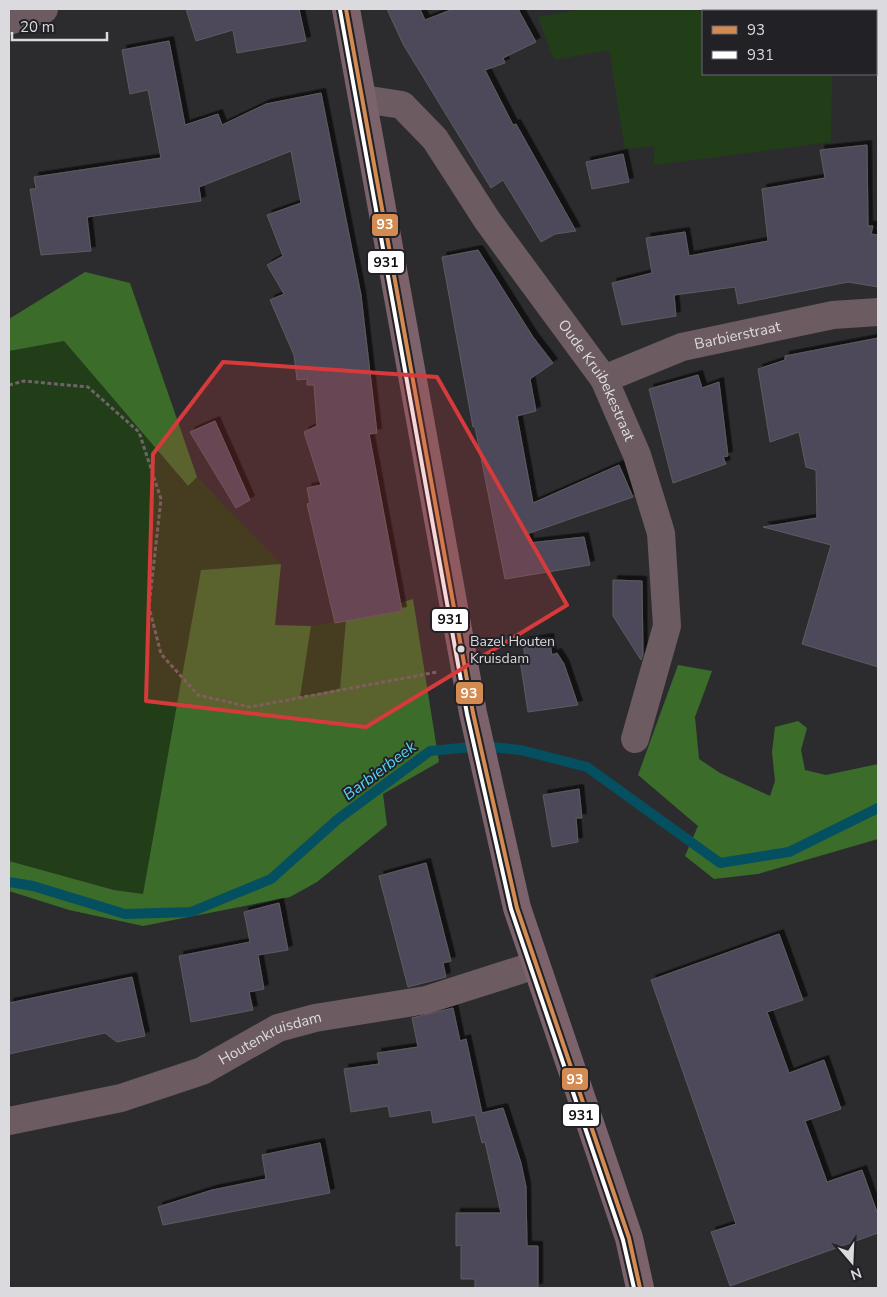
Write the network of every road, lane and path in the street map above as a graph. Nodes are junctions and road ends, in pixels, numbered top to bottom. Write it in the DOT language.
graph roads {
  1 [pos="44,9"];
  2 [pos="346,9"];
  3 [pos="9,21"];
  4 [pos="363,99"];
  5 [pos="878,312"];
  6 [pos="604,379"];
  7 [pos="9,385"];
  8 [pos="465,667"];
  9 [pos="635,739"];
  10 [pos="536,965"];
  11 [pos="9,1121"];
  12 [pos="640,1288"];
  1 -- 3 [label="street"];
  2 -- 4 [label="main road"];
  4 -- 6 [label="street, Oude Kruibekestraat"];
  4 -- 8 [label="main road"];
  5 -- 6 [label="street, Barbierstraat"];
  6 -- 9 [label="street, Oude Kruibekestraat"];
  7 -- 8 [label="path"];
  8 -- 10 [label="main road"];
  10 -- 11 [label="street, Houtenkruisdam"];
  10 -- 12 [label="main road"];
}
